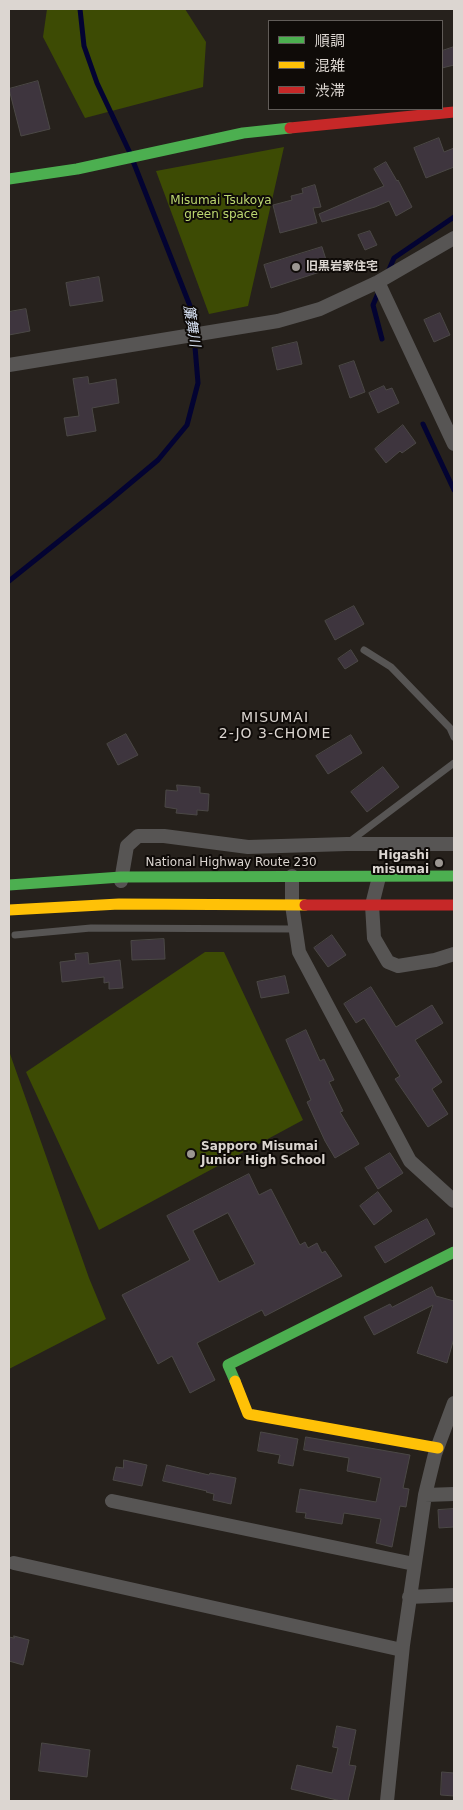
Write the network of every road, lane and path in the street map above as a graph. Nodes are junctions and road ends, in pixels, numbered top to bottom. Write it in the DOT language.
graph roads {
  1 [pos="454,112"];
  2 [pos="9,179"];
  3 [pos="454,238"];
  4 [pos="378,282"];
  5 [pos="9,366"];
  6 [pos="454,444"];
  7 [pos="364,650"];
  8 [pos="454,737"];
  9 [pos="454,763"];
  10 [pos="347,844"];
  11 [pos="454,844"];
  12 [pos="292,876"];
  13 [pos="379,876"];
  14 [pos="454,876"];
  15 [pos="121,877"];
  16 [pos="9,885"];
  17 [pos="118,904"];
  18 [pos="292,905"];
  19 [pos="372,905"];
  20 [pos="454,906"];
  21 [pos="9,910"];
  22 [pos="296,929"];
  23 [pos="15,935"];
  24 [pos="454,954"];
  25 [pos="454,1202"];
  26 [pos="454,1252"];
  27 [pos="454,1403"];
  28 [pos="438,1448"];
  29 [pos="454,1494"];
  30 [pos="425,1495"];
  31 [pos="112,1501"];
  32 [pos="14,1563"];
  33 [pos="414,1564"];
  34 [pos="454,1595"];
  35 [pos="409,1597"];
  36 [pos="402,1650"];
  37 [pos="387,1801"];
  1 -- 2 [label="main road"];
  3 -- 4 [label="street"];
  4 -- 5 [label="street"];
  4 -- 6 [label="street"];
  7 -- 8 [label="lane"];
  9 -- 10 [label="lane"];
  10 -- 11 [label="street"];
  10 -- 15 [label="street"];
  12 -- 13 [label="main road, National Highway Route 230"];
  12 -- 15 [label="main road, National Highway Route 230"];
  12 -- 18 [label="street"];
  13 -- 14 [label="main road, National Highway Route 230"];
  13 -- 19 [label="street"];
  15 -- 16 [label="main road, National Highway Route 230"];
  15 -- 17 [label="street"];
  17 -- 18 [label="main road"];
  17 -- 21 [label="main road"];
  18 -- 19 [label="main road"];
  18 -- 22 [label="street"];
  19 -- 20 [label="main road"];
  19 -- 24 [label="street"];
  22 -- 23 [label="lane"];
  22 -- 25 [label="street"];
  26 -- 28 [label="main road"];
  27 -- 28 [label="street"];
  28 -- 30 [label="street"];
  29 -- 30 [label="street"];
  30 -- 33 [label="street"];
  31 -- 33 [label="street"];
  32 -- 36 [label="street"];
  33 -- 35 [label="street"];
  34 -- 35 [label="street"];
  35 -- 36 [label="street"];
  36 -- 37 [label="street"];
}
